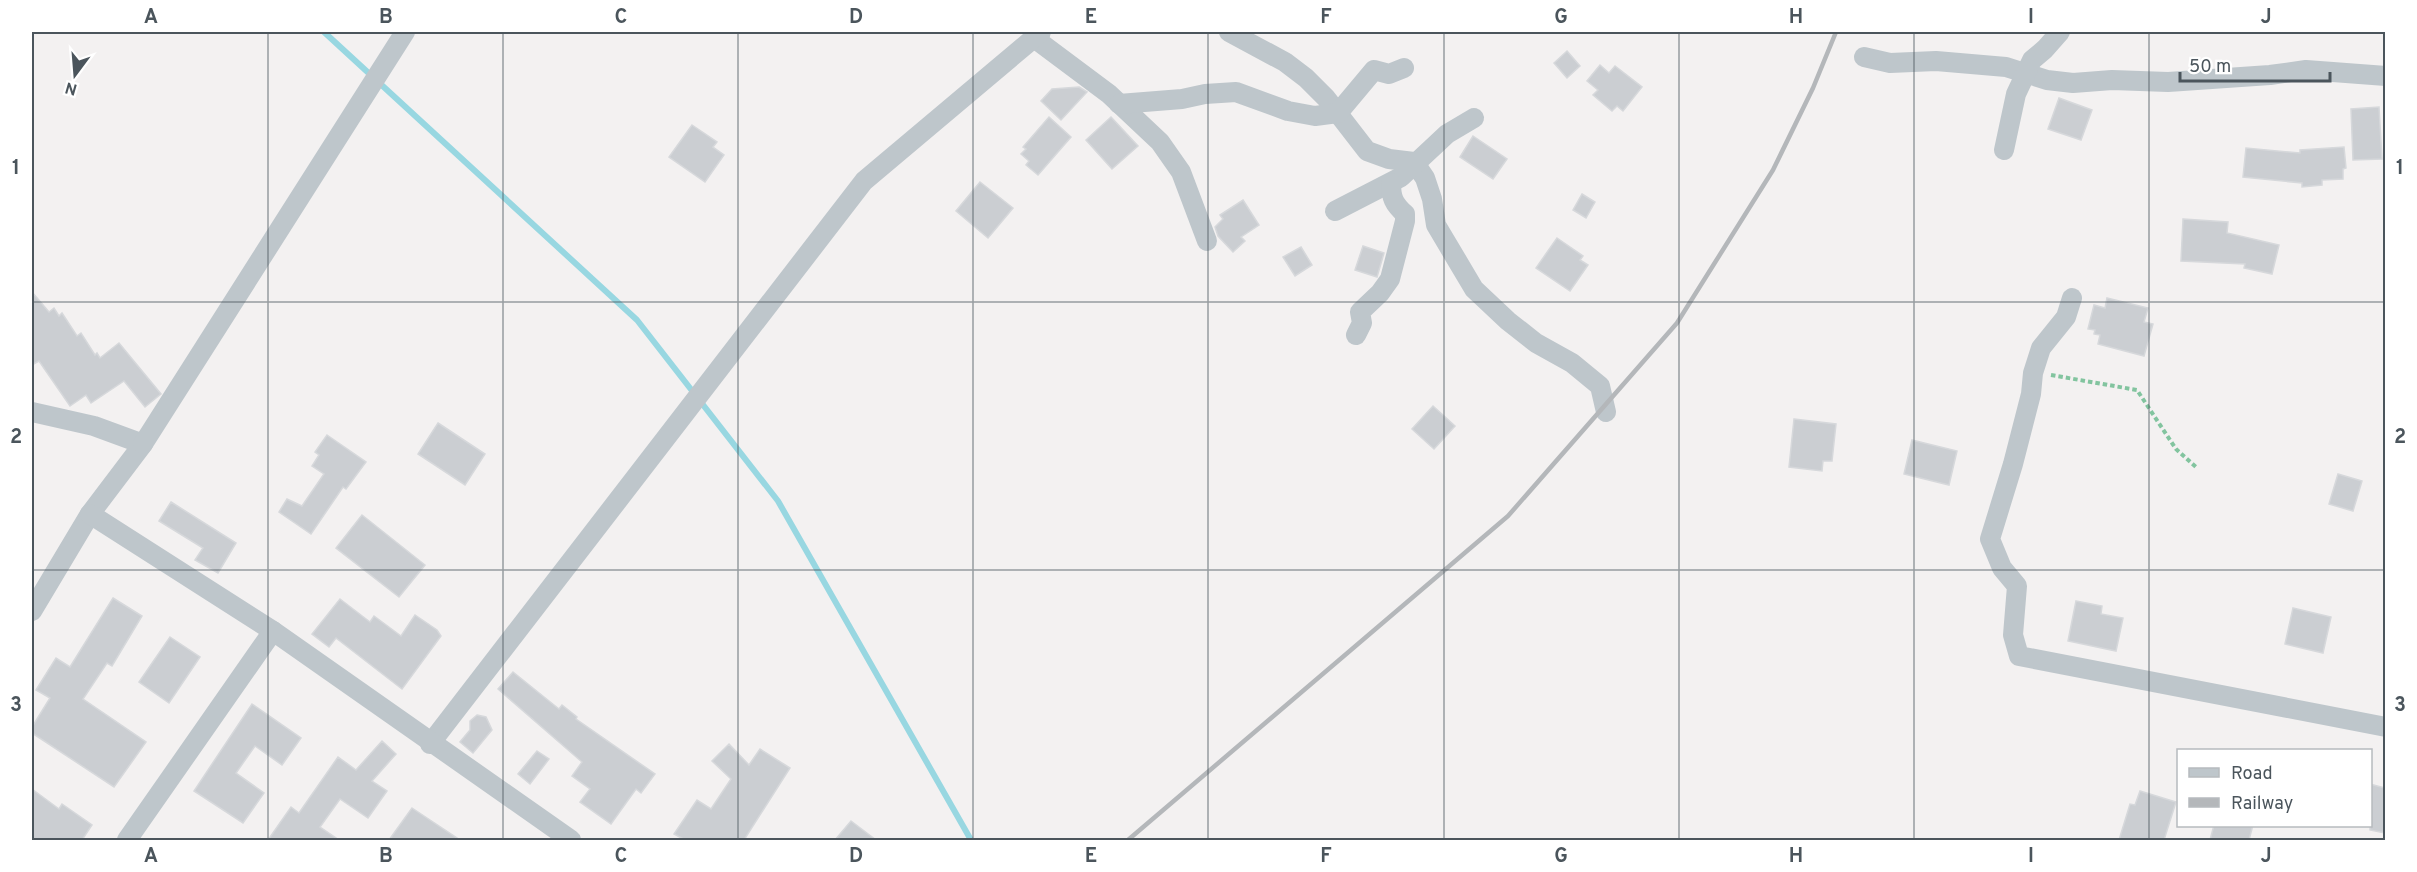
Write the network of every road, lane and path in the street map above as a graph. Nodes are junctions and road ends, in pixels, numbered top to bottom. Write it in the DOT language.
graph roads {
  1 [pos="405,32"];
  2 [pos="1229,32"];
  3 [pos="2060,32"];
  4 [pos="1038,35"];
  5 [pos="1864,57"];
  6 [pos="1404,68"];
  7 [pos="2028,72"];
  8 [pos="2385,76"];
  9 [pos="1119,104"];
  10 [pos="1338,113"];
  11 [pos="1474,118"];
  12 [pos="2004,150"];
  13 [pos="1414,162"];
  14 [pos="1391,183"];
  15 [pos="1335,211"];
  16 [pos="1207,241"];
  17 [pos="2072,298"];
  18 [pos="1356,335"];
  19 [pos="2033,373"];
  20 [pos="32,412"];
  21 [pos="1606,412"];
  22 [pos="143,444"];
  23 [pos="2196,467"];
  24 [pos="90,514"];
  25 [pos="32,608"];
  26 [pos="273,631"];
  27 [pos="2385,728"];
  28 [pos="430,744"];
  29 [pos="130,839"];
  30 [pos="571,840"];
  1 -- 22 [label="street"];
  2 -- 10 [label="street"];
  3 -- 7 [label="street"];
  4 -- 9 [label="street"];
  4 -- 28 [label="street"];
  5 -- 7 [label="street"];
  6 -- 10 [label="street"];
  7 -- 8 [label="street"];
  7 -- 12 [label="street"];
  9 -- 10 [label="street"];
  9 -- 16 [label="street"];
  10 -- 13 [label="street"];
  11 -- 13 [label="street"];
  13 -- 14 [label="street"];
  13 -- 21 [label="street"];
  14 -- 15 [label="street"];
  14 -- 18 [label="street"];
  17 -- 19 [label="street"];
  19 -- 23 [label="path"];
  19 -- 27 [label="street"];
  20 -- 22 [label="street"];
  22 -- 24 [label="street"];
  24 -- 25 [label="street"];
  24 -- 26 [label="street"];
  26 -- 28 [label="street"];
  26 -- 29 [label="street"];
  28 -- 30 [label="street"];
}
